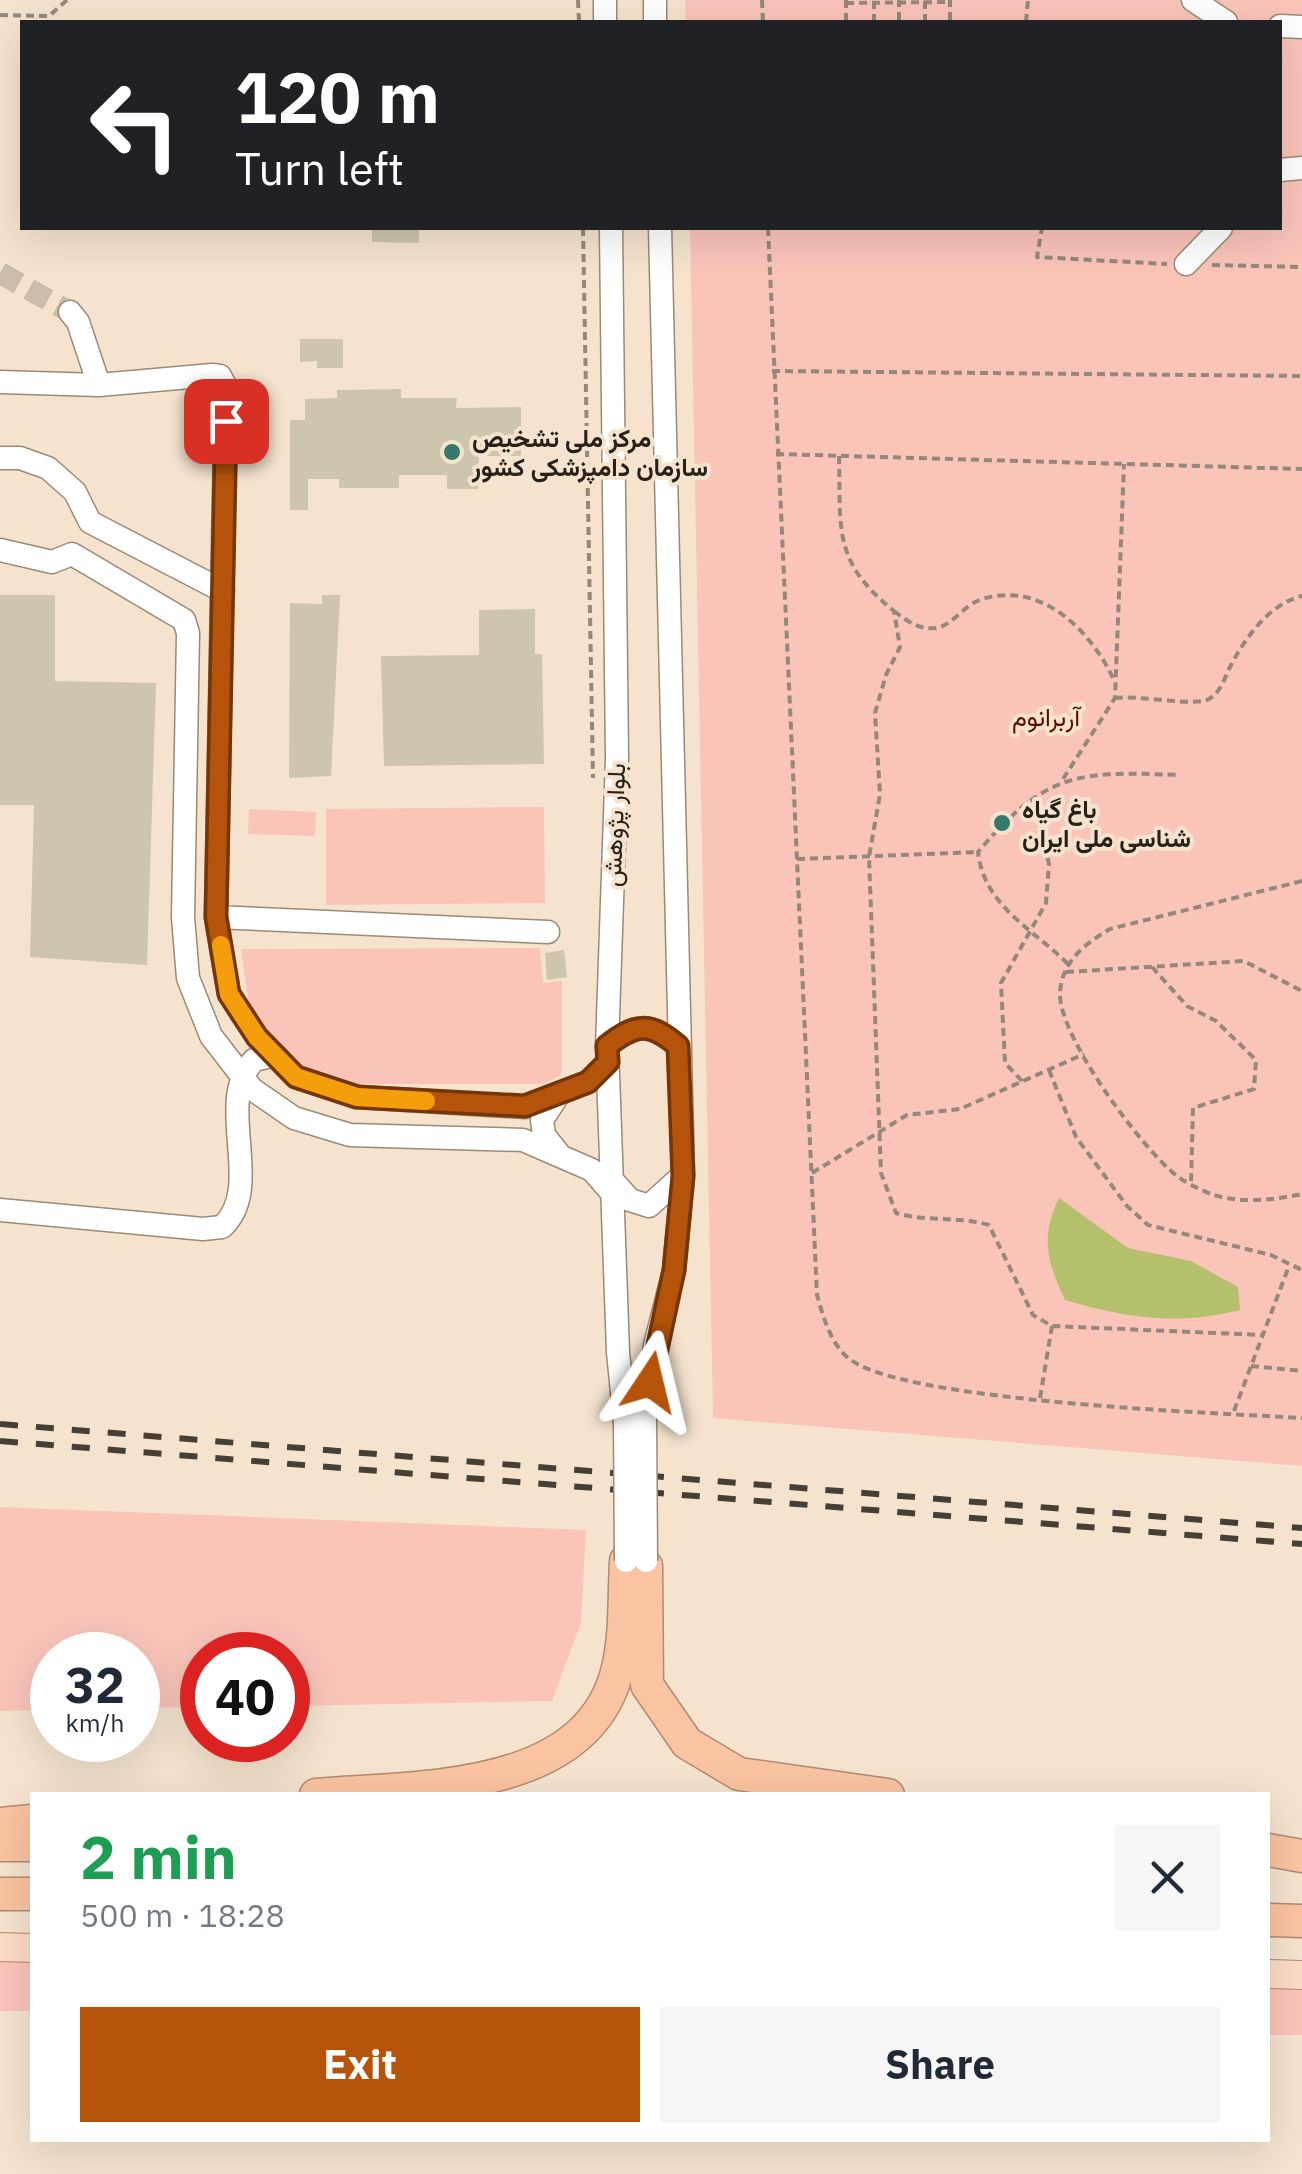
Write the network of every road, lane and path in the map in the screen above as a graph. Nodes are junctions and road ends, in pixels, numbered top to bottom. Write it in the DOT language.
graph roads {
  1 [pos="67,0"];
  2 [pos="1193,0"];
  3 [pos="899,1"];
  4 [pos="925,1"];
  5 [pos="950,1"];
  6 [pos="846,2"];
  7 [pos="874,2"];
  8 [pos="0,15"];
  9 [pos="1223,20"];
  10 [pos="583,230"];
  11 [pos="611,230"];
  12 [pos="660,230"];
  13 [pos="768,230"];
  14 [pos="1042,230"];
  15 [pos="1219,230"];
  16 [pos="1186,264"];
  17 [pos="1302,267"];
  18 [pos="70,312"];
  19 [pos="772,371"];
  20 [pos="1302,376"];
  21 [pos="0,382"];
  22 [pos="99,385"];
  23 [pos="776,454"];
  24 [pos="840,456"];
  25 [pos="0,458"];
  26 [pos="1124,464"];
  27 [pos="1302,469"];
  28 [pos="0,550"];
  29 [pos="222,592"];
  30 [pos="1302,596"];
  31 [pos="894,611"];
  32 [pos="1116,682"];
  33 [pos="1115,698"];
  34 [pos="1179,775"];
  35 [pos="1061,780"];
  36 [pos="594,782"];
  37 [pos="1026,802"];
  38 [pos="978,852"];
  39 [pos="869,856"];
  40 [pos="796,859"];
  41 [pos="1302,881"];
  42 [pos="216,917"];
  43 [pos="1034,930"];
  44 [pos="548,932"];
  45 [pos="1068,964"];
  46 [pos="1152,967"];
  47 [pos="1066,972"];
  48 [pos="1302,991"];
  49 [pos="254,1033"];
  50 [pos="678,1046"];
  51 [pos="223,1051"];
  52 [pos="608,1054"];
  53 [pos="1084,1054"];
  54 [pos="274,1055"];
  55 [pos="1048,1070"];
  56 [pos="244,1078"];
  57 [pos="1022,1082"];
  58 [pos="559,1094"];
  59 [pos="880,1131"];
  60 [pos="560,1157"];
  61 [pos="811,1173"];
  62 [pos="683,1176"];
  63 [pos="1190,1184"];
  64 [pos="612,1186"];
  65 [pos="1302,1194"];
  66 [pos="0,1210"];
  67 [pos="1289,1266"];
  68 [pos="1302,1270"];
  69 [pos="1052,1326"];
  70 [pos="1263,1335"];
  71 [pos="1251,1366"];
  72 [pos="1302,1371"];
  73 [pos="1040,1398"];
  74 [pos="1233,1414"];
  75 [pos="1302,1418"];
  76 [pos="635,1420"];
  77 [pos="636,1561"];
  78 [pos="349,1792"];
  79 [pos="867,1792"];
  80 [pos="30,1821"];
  81 [pos="0,1824"];
  82 [pos="0,1845"];
  83 [pos="30,1845"];
  84 [pos="1270,1850"];
  85 [pos="1302,1856"];
  86 [pos="1270,1866"];
  87 [pos="1302,1866"];
  88 [pos="0,1894"];
  89 [pos="30,1894"];
  90 [pos="1270,1920"];
  91 [pos="1302,1921"];
  92 [pos="0,1947"];
  93 [pos="30,1948"];
  94 [pos="1270,1974"];
  95 [pos="1302,1974"];
  1 -- 8 [label="path"];
  2 -- 9 [label="street"];
  3 -- 4 [label="path"];
  3 -- 7 [label="path"];
  4 -- 5 [label="path"];
  6 -- 7 [label="path"];
  10 -- 36 [label="path"];
  11 -- 52 [label="street, بلوار پژوهش"];
  12 -- 50 [label="street"];
  13 -- 19 [label="path"];
  14 -- 16 [label="path"];
  15 -- 16 [label="street"];
  16 -- 17 [label="path"];
  18 -- 22 [label="street"];
  19 -- 20 [label="path"];
  19 -- 23 [label="path"];
  21 -- 22 [label="street"];
  22 -- 29 [label="street"];
  23 -- 24 [label="path"];
  23 -- 40 [label="path"];
  24 -- 26 [label="path"];
  24 -- 31 [label="path"];
  25 -- 29 [label="street"];
  26 -- 27 [label="path"];
  26 -- 32 [label="path"];
  28 -- 51 [label="street"];
  29 -- 42 [label="street"];
  30 -- 33 [label="path"];
  31 -- 32 [label="path"];
  31 -- 39 [label="path"];
  32 -- 33 [label="path"];
  33 -- 35 [label="path"];
  34 -- 35 [label="path"];
  35 -- 37 [label="path"];
  37 -- 38 [label="path"];
  37 -- 43 [label="path"];
  38 -- 39 [label="path"];
  38 -- 43 [label="path"];
  39 -- 40 [label="path"];
  39 -- 59 [label="path"];
  40 -- 61 [label="path"];
  41 -- 45 [label="path"];
  42 -- 44 [label="street"];
  42 -- 49 [label="street"];
  43 -- 45 [label="path"];
  43 -- 57 [label="path"];
  45 -- 47 [label="path"];
  46 -- 47 [label="path"];
  46 -- 48 [label="path"];
  46 -- 63 [label="path"];
  47 -- 53 [label="path"];
  49 -- 51 [label="street"];
  49 -- 54 [label="street"];
  50 -- 52 [label="street"];
  50 -- 62 [label="street"];
  51 -- 56 [label="street"];
  52 -- 58 [label="street"];
  52 -- 64 [label="street, بلوار پژوهش"];
  53 -- 55 [label="path"];
  53 -- 63 [label="path"];
  54 -- 56 [label="street"];
  54 -- 58 [label="street"];
  55 -- 57 [label="path"];
  55 -- 67 [label="path"];
  56 -- 60 [label="street"];
  56 -- 66 [label="street"];
  57 -- 59 [label="path"];
  58 -- 60 [label="street"];
  59 -- 61 [label="path"];
  59 -- 69 [label="path"];
  60 -- 64 [label="street"];
  61 -- 73 [label="path"];
  62 -- 64 [label="street"];
  62 -- 76 [label="street"];
  63 -- 65 [label="path"];
  64 -- 76 [label="street, بلوار پژوهش"];
  67 -- 68 [label="path"];
  67 -- 70 [label="path"];
  69 -- 70 [label="path"];
  69 -- 73 [label="path"];
  70 -- 71 [label="path"];
  71 -- 72 [label="path"];
  71 -- 74 [label="path"];
  73 -- 74 [label="path"];
  74 -- 75 [label="path"];
  76 -- 77 [label="street, bridge"];
  77 -- 78 [label="highway"];
  77 -- 79 [label="highway"];
  80 -- 81 [label="highway"];
  82 -- 83 [label="highway"];
  84 -- 85 [label="highway"];
  86 -- 87 [label="highway"];
  88 -- 89 [label="highway"];
  90 -- 91 [label="highway"];
  92 -- 93 [label="main road"];
  94 -- 95 [label="main road"];
}
